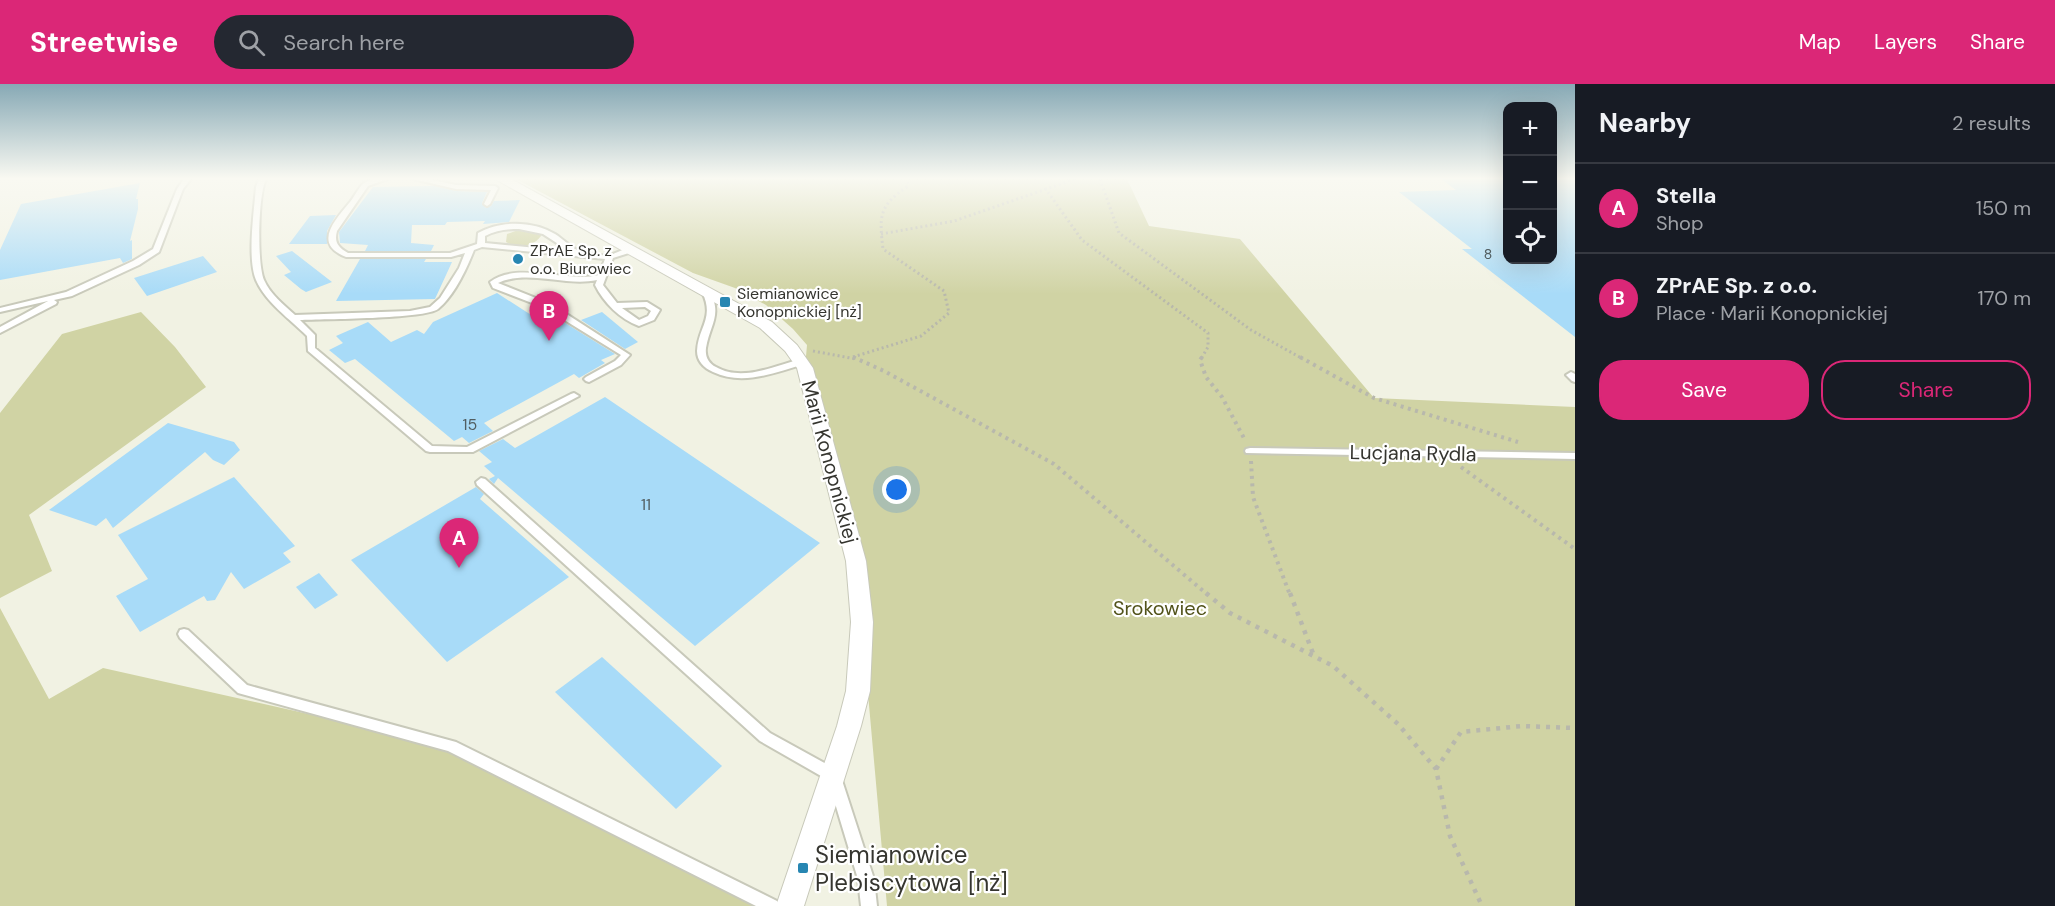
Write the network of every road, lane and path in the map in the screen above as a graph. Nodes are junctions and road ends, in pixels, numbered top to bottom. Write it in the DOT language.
graph roads {
  1 [pos="169,217"];
  2 [pos="258,217"];
  3 [pos="341,217"];
  4 [pos="570,217"];
  5 [pos="880,217"];
  6 [pos="964,217"];
  7 [pos="1066,217"];
  8 [pos="1113,217"];
  9 [pos="881,234"];
  10 [pos="481,245"];
  11 [pos="471,248"];
  12 [pos="629,250"];
  13 [pos="578,254"];
  14 [pos="610,257"];
  15 [pos="603,276"];
  16 [pos="706,292"];
  17 [pos="69,293"];
  18 [pos="616,306"];
  19 [pos="0,310"];
  20 [pos="294,318"];
  21 [pos="0,330"];
  22 [pos="796,355"];
  23 [pos="853,357"];
  24 [pos="589,379"];
  25 [pos="574,396"];
  26 [pos="1519,442"];
  27 [pos="1250,451"];
  28 [pos="1444,454"];
  29 [pos="1575,456"];
  30 [pos="481,482"];
  31 [pos="1575,549"];
  32 [pos="184,634"];
  33 [pos="1314,656"];
  34 [pos="1575,728"];
  35 [pos="1436,769"];
  36 [pos="834,776"];
  37 [pos="772,906"];
  38 [pos="790,906"];
  39 [pos="869,906"];
  40 [pos="1482,906"];
  1 -- 17 [label="lane"];
  2 -- 20 [label="lane"];
  3 -- 11 [label="lane"];
  4 -- 12 [label="street, Marii Konopnickiej"];
  5 -- 9 [label="path"];
  6 -- 9 [label="path"];
  7 -- 27 [label="path"];
  8 -- 26 [label="path"];
  9 -- 23 [label="path"];
  10 -- 11 [label="lane"];
  10 -- 13 [label="lane"];
  10 -- 13 [label="lane"];
  11 -- 20 [label="lane"];
  12 -- 14 [label="lane"];
  12 -- 16 [label="street, Marii Konopnickiej"];
  13 -- 14 [label="lane"];
  14 -- 15 [label="lane"];
  15 -- 18 [label="lane"];
  15 -- 24 [label="lane"];
  16 -- 22 [label="street, Marii Konopnickiej"];
  16 -- 22 [label="lane"];
  17 -- 19 [label="lane"];
  17 -- 21 [label="lane"];
  20 -- 25 [label="lane"];
  22 -- 23 [label="path"];
  22 -- 36 [label="street, Marii Konopnickiej"];
  23 -- 33 [label="path"];
  27 -- 28 [label="lane, Lucjana Rydla"];
  27 -- 33 [label="path"];
  28 -- 29 [label="lane, Lucjana Rydla"];
  28 -- 31 [label="path"];
  30 -- 36 [label="lane"];
  32 -- 37 [label="lane"];
  33 -- 35 [label="path"];
  34 -- 35 [label="path"];
  35 -- 40 [label="path"];
  36 -- 38 [label="street, Marii Konopnickiej"];
  36 -- 39 [label="lane"];
}
